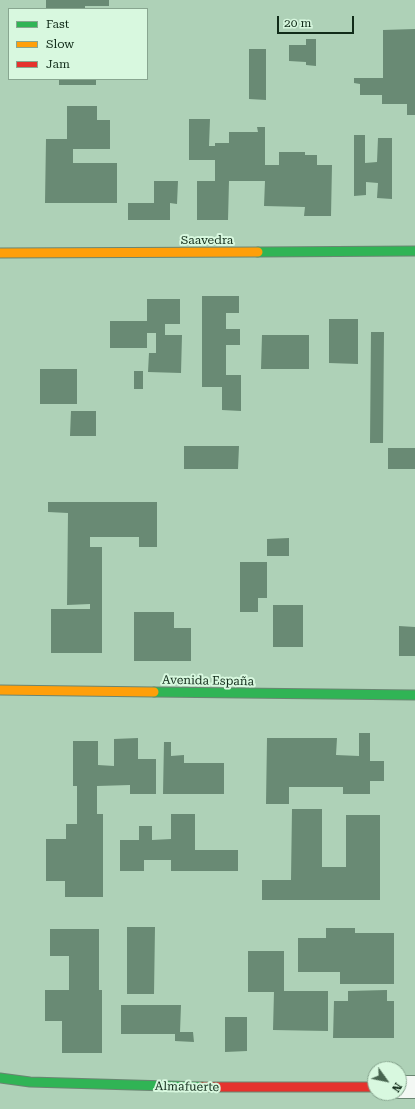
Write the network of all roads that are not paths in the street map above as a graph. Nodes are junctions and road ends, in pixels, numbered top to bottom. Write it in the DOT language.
graph roads {
  1 [pos="415,251"];
  2 [pos="0,253"];
  3 [pos="0,690"];
  4 [pos="415,695"];
  5 [pos="0,1078"];
  6 [pos="367,1088"];
  1 -- 2 [label="street, Saavedra"];
  3 -- 4 [label="street, Avenida España"];
  5 -- 6 [label="street, Almafuerte"];
}
